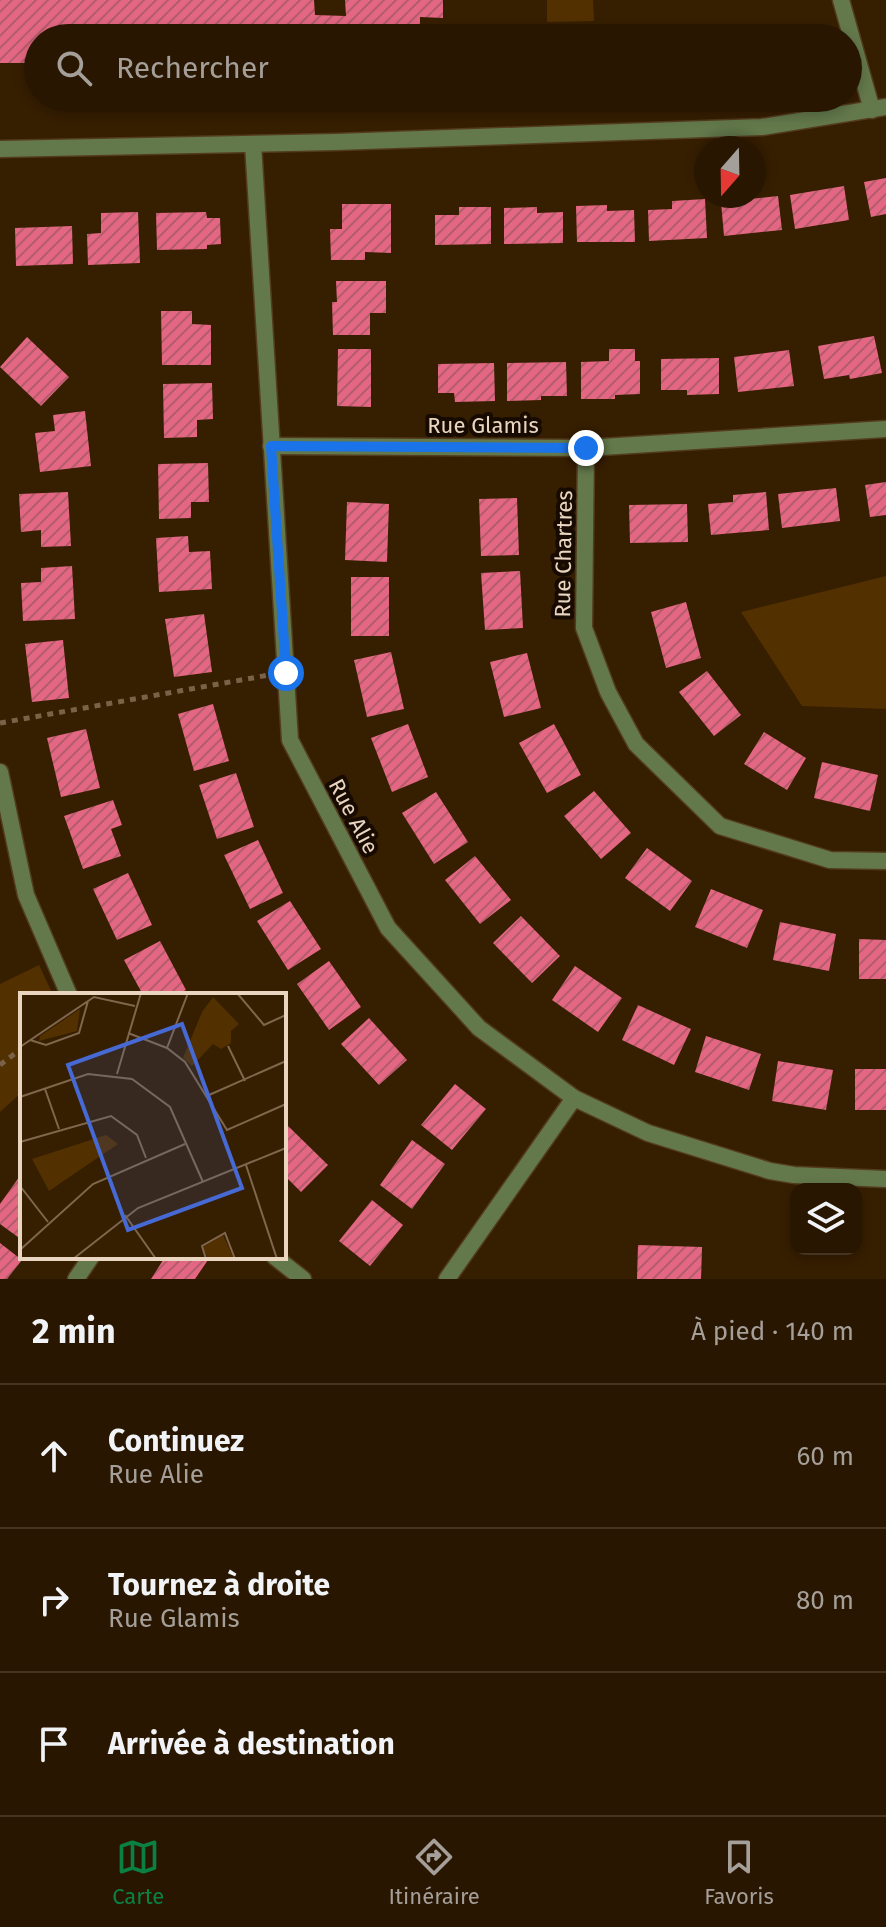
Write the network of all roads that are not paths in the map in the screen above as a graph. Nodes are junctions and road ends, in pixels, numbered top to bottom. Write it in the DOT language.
graph roads {
  1 [pos="841,0"];
  2 [pos="849,24"];
  3 [pos="862,60"];
  4 [pos="879,109"];
  5 [pos="860,112"];
  6 [pos="253,144"];
  7 [pos="0,149"];
  8 [pos="886,429"];
  9 [pos="271,446"];
  10 [pos="586,448"];
  11 [pos="0,772"];
  12 [pos="886,861"];
  13 [pos="68,993"];
  14 [pos="574,1098"];
  15 [pos="886,1179"];
  16 [pos="90,1259"];
  17 [pos="278,1259"];
  18 [pos="76,1279"];
  19 [pos="303,1279"];
  20 [pos="447,1279"];
  1 -- 2 [label="street"];
  3 -- 4 [label="street"];
  5 -- 6 [label="street"];
  6 -- 7 [label="street"];
  6 -- 9 [label="street, Rue Alie"];
  8 -- 10 [label="street, Rue Glamis"];
  9 -- 10 [label="street, Rue Glamis"];
  9 -- 14 [label="street, Rue Alie"];
  10 -- 12 [label="street, Rue Chartres"];
  11 -- 13 [label="street"];
  14 -- 15 [label="street, Rue Alie"];
  14 -- 20 [label="street"];
  16 -- 18 [label="street"];
  17 -- 19 [label="street"];
}
